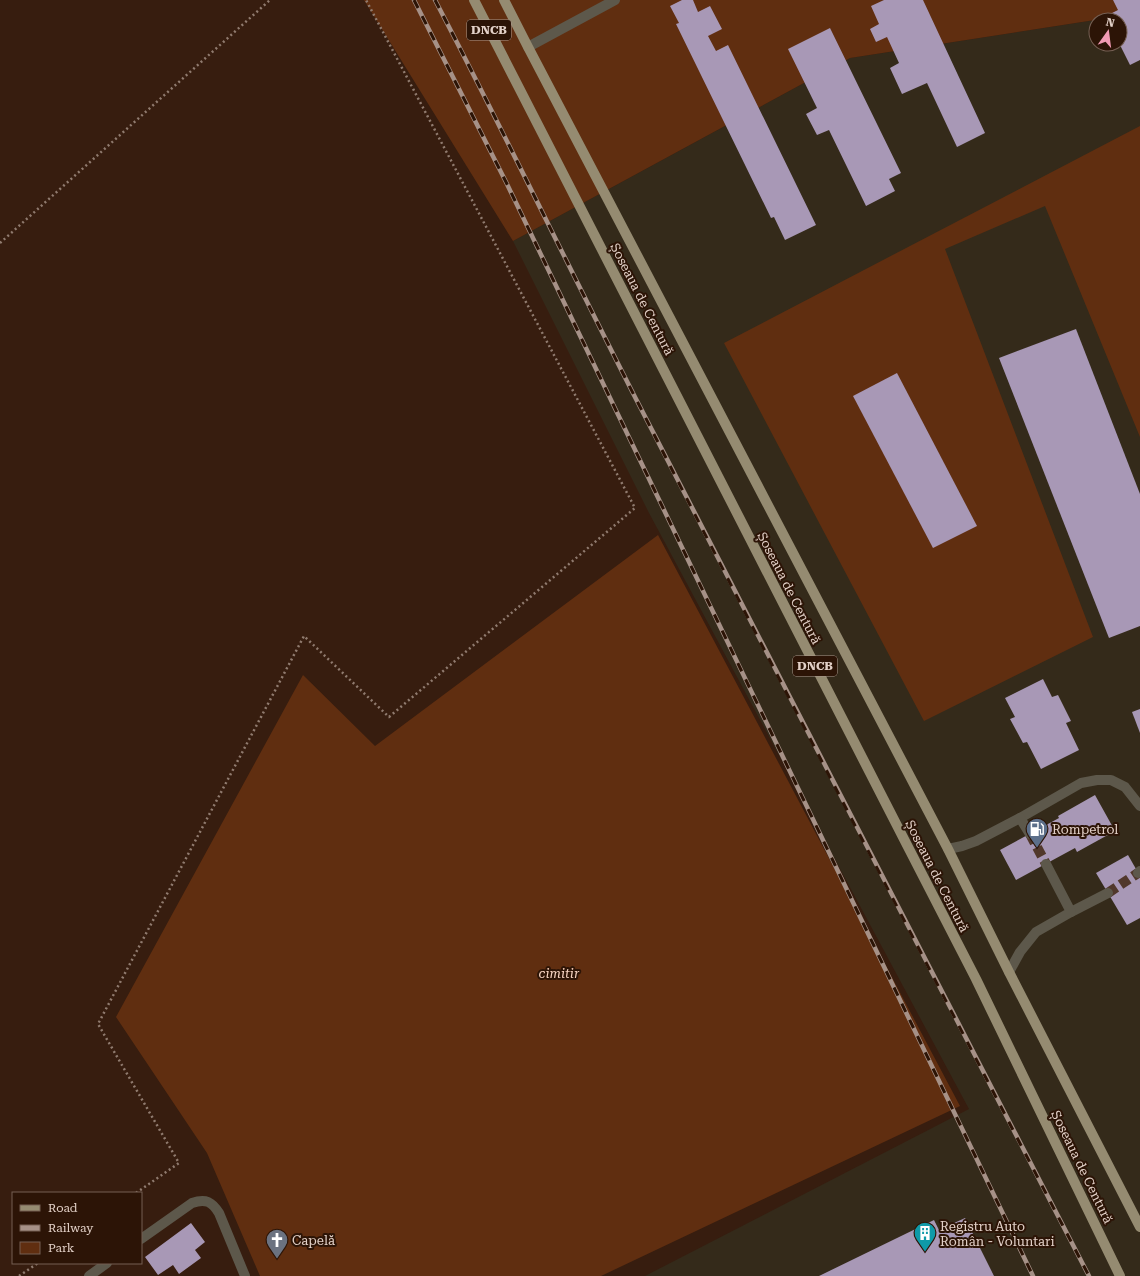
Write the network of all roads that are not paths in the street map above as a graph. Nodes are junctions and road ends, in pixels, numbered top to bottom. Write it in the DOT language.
graph roads {
  1 [pos="474,0"];
  2 [pos="504,0"];
  3 [pos="615,0"];
  4 [pos="528,47"];
  5 [pos="1140,806"];
  6 [pos="1020,818"];
  7 [pos="1030,834"];
  8 [pos="948,849"];
  9 [pos="1046,864"];
  10 [pos="1108,893"];
  11 [pos="1071,912"];
  12 [pos="1009,972"];
  13 [pos="1140,1227"];
  14 [pos="142,1238"];
  15 [pos="106,1264"];
  16 [pos="89,1276"];
  17 [pos="245,1276"];
  18 [pos="1120,1276"];
  1 -- 18 [label="main road, Șoseaua de Centură / DNCB"];
  2 -- 4 [label="main road, Șoseaua de Centură / DNCB"];
  3 -- 4 [label="street"];
  4 -- 8 [label="main road, Șoseaua de Centură / DNCB"];
  5 -- 6 [label="street"];
  6 -- 7 [label="street"];
  6 -- 8 [label="street"];
  8 -- 12 [label="main road, Șoseaua de Centură / DNCB"];
  9 -- 11 [label="street"];
  10 -- 11 [label="street"];
  11 -- 12 [label="street"];
  12 -- 13 [label="main road, Șoseaua de Centură / DNCB"];
  14 -- 17 [label="street"];
  15 -- 16 [label="street"];
}
